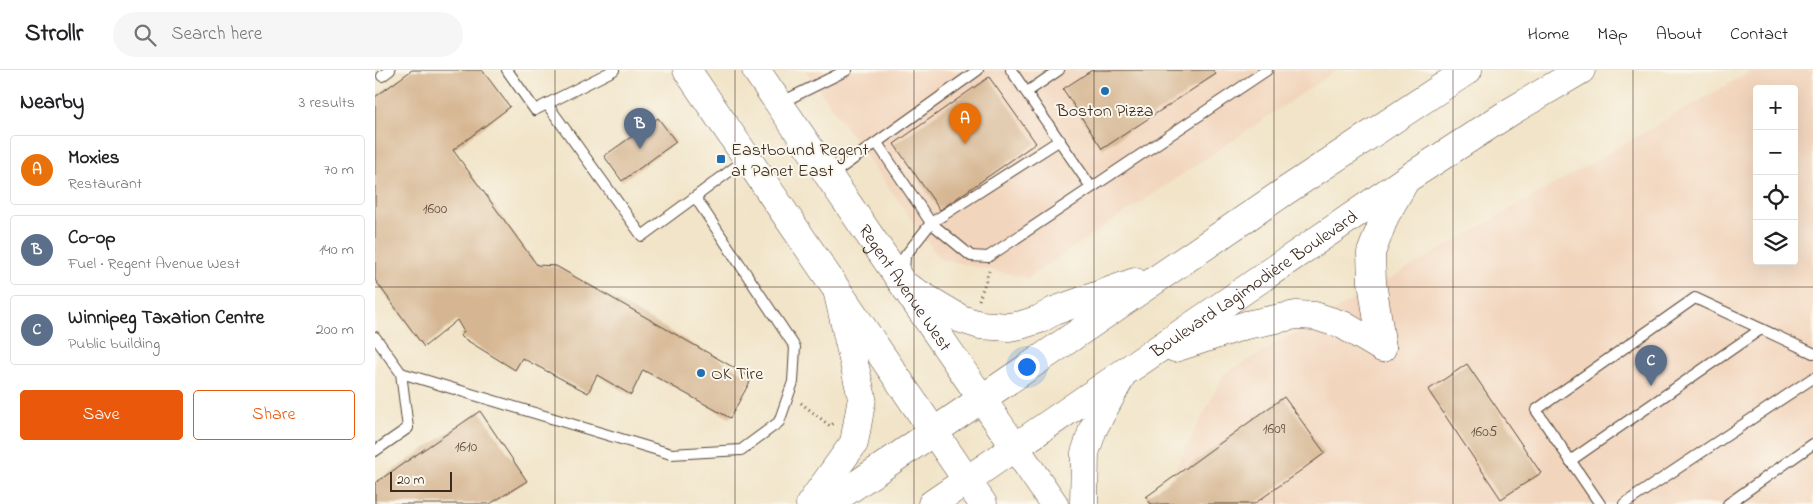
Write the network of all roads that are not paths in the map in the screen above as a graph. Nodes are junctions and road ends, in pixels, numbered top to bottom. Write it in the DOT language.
graph roads {
  1 [pos="507,70"];
  2 [pos="614,70"];
  3 [pos="687,70"];
  4 [pos="756,70"];
  5 [pos="847,70"];
  6 [pos="978,70"];
  7 [pos="1011,70"];
  8 [pos="1059,70"];
  9 [pos="1267,70"];
  10 [pos="1469,70"];
  11 [pos="1581,70"];
  12 [pos="1255,73"];
  13 [pos="1027,92"];
  14 [pos="547,104"];
  15 [pos="780,104"];
  16 [pos="1060,140"];
  17 [pos="877,142"];
  18 [pos="747,159"];
  19 [pos="830,176"];
  20 [pos="1405,180"];
  21 [pos="1091,187"];
  22 [pos="695,197"];
  23 [pos="931,223"];
  24 [pos="1169,270"];
  25 [pos="904,285"];
  26 [pos="838,294"];
  27 [pos="1761,329"];
  28 [pos="375,337"];
  29 [pos="1813,353"];
  30 [pos="1135,365"];
  31 [pos="401,373"];
  32 [pos="1813,378"];
  33 [pos="981,399"];
  34 [pos="933,431"];
  35 [pos="1813,444"];
  36 [pos="1015,447"];
  37 [pos="375,452"];
  38 [pos="1570,461"];
  39 [pos="967,480"];
  40 [pos="810,504"];
  41 [pos="828,504"];
  42 [pos="932,504"];
  43 [pos="983,504"];
  44 [pos="1054,504"];
  45 [pos="1084,504"];
  46 [pos="1600,504"];
  47 [pos="1624,504"];
  48 [pos="1728,504"];
  1 -- 14 [label="lane"];
  2 -- 14 [label="lane"];
  3 -- 18 [label="main road"];
  4 -- 15 [label="main road, Regent Avenue West"];
  5 -- 15 [label="lane"];
  6 -- 17 [label="lane"];
  7 -- 13 [label="lane"];
  8 -- 13 [label="lane"];
  9 -- 12 [label="lane"];
  10 -- 24 [label="main road"];
  11 -- 20 [label="main road, Boulevard Lagimodière Boulevard"];
  12 -- 21 [label="lane"];
  13 -- 16 [label="lane"];
  14 -- 22 [label="lane"];
  15 -- 19 [label="main road, Regent Avenue West"];
  16 -- 21 [label="lane"];
  16 -- 23 [label="lane"];
  17 -- 19 [label="lane"];
  17 -- 23 [label="lane"];
  18 -- 22 [label="lane"];
  18 -- 26 [label="main road"];
  19 -- 25 [label="main road, Regent Avenue West"];
  20 -- 30 [label="main road, Boulevard Lagimodière Boulevard"];
  20 -- 30 [label="main road"];
  21 -- 23 [label="lane"];
  22 -- 31 [label="lane"];
  23 -- 25 [label="lane"];
  24 -- 25 [label="main road"];
  24 -- 33 [label="main road"];
  25 -- 33 [label="main road, Regent Avenue West"];
  26 -- 34 [label="main road"];
  26 -- 40 [label="main road"];
  27 -- 29 [label="lane"];
  27 -- 38 [label="lane"];
  27 -- 38 [label="lane"];
  28 -- 31 [label="lane"];
  30 -- 36 [label="main road, Boulevard Lagimodière Boulevard"];
  30 -- 45 [label="main road"];
  31 -- 37 [label="lane"];
  32 -- 47 [label="lane"];
  33 -- 34 [label="main road"];
  33 -- 36 [label="main road, Regent Avenue West"];
  34 -- 39 [label="main road"];
  34 -- 41 [label="main road"];
  35 -- 48 [label="lane"];
  36 -- 39 [label="main road, Boulevard Lagimodière Boulevard"];
  36 -- 44 [label="main road, Regent Avenue West"];
  38 -- 46 [label="lane"];
  39 -- 42 [label="main road, Boulevard Lagimodière Boulevard"];
  39 -- 43 [label="main road"];
}
